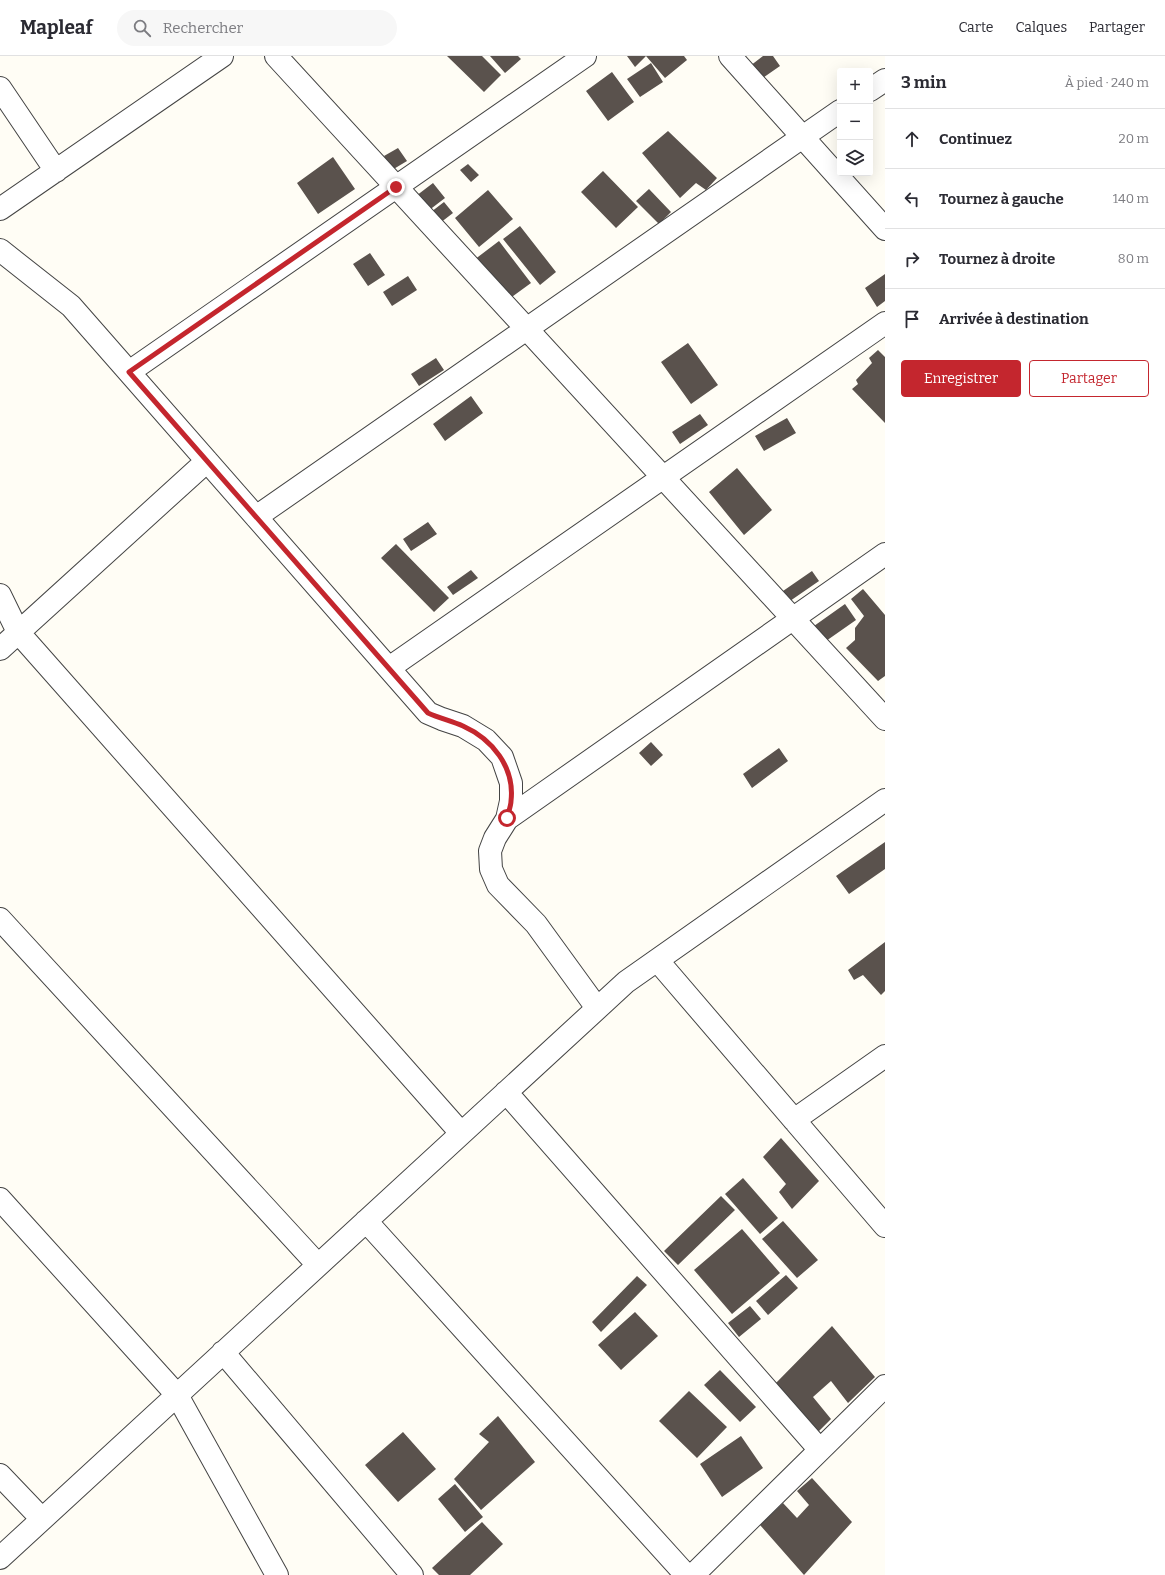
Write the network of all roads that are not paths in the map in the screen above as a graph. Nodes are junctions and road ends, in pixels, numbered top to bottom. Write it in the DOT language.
graph roads {
  1 [pos="276,56"];
  2 [pos="585,56"];
  3 [pos="730,56"];
  4 [pos="217,57"];
  5 [pos="885,80"];
  6 [pos="0,88"];
  7 [pos="873,88"];
  8 [pos="837,113"];
  9 [pos="803,137"];
  10 [pos="56,171"];
  11 [pos="396,187"];
  12 [pos="0,210"];
  13 [pos="885,229"];
  14 [pos="0,250"];
  15 [pos="885,323"];
  16 [pos="527,329"];
  17 [pos="129,372"];
  18 [pos="207,461"];
  19 [pos="663,477"];
  20 [pos="256,517"];
  21 [pos="885,554"];
  22 [pos="0,595"];
  23 [pos="793,618"];
  24 [pos="18,632"];
  25 [pos="0,649"];
  26 [pos="389,668"];
  27 [pos="885,719"];
  28 [pos="885,800"];
  29 [pos="507,818"];
  30 [pos="0,919"];
  31 [pos="657,960"];
  32 [pos="598,1008"];
  33 [pos="885,1056"];
  34 [pos="506,1092"];
  35 [pos="794,1120"];
  36 [pos="461,1134"];
  37 [pos="0,1199"];
  38 [pos="366,1221"];
  39 [pos="885,1226"];
  40 [pos="318,1265"];
  41 [pos="223,1352"];
  42 [pos="885,1386"];
  43 [pos="177,1395"];
  44 [pos="820,1450"];
  45 [pos="0,1475"];
  46 [pos="42,1519"];
  47 [pos="0,1558"];
  48 [pos="277,1575"];
  49 [pos="412,1575"];
  50 [pos="686,1575"];
  51 [pos="693,1575"];
  1 -- 11 [label="street"];
  2 -- 11 [label="street"];
  3 -- 9 [label="street"];
  4 -- 10 [label="street"];
  5 -- 7 [label="street"];
  6 -- 10 [label="street"];
  8 -- 9 [label="street"];
  9 -- 13 [label="street"];
  9 -- 16 [label="street"];
  10 -- 12 [label="street"];
  11 -- 16 [label="street"];
  11 -- 17 [label="street"];
  14 -- 17 [label="street"];
  15 -- 19 [label="street"];
  16 -- 19 [label="street"];
  16 -- 20 [label="street"];
  17 -- 18 [label="street"];
  18 -- 20 [label="street"];
  18 -- 24 [label="street"];
  19 -- 23 [label="street"];
  19 -- 26 [label="street"];
  20 -- 26 [label="street"];
  21 -- 23 [label="street"];
  22 -- 24 [label="street"];
  23 -- 27 [label="street"];
  23 -- 29 [label="street"];
  24 -- 25 [label="street"];
  24 -- 36 [label="street"];
  26 -- 29 [label="street"];
  28 -- 31 [label="street"];
  29 -- 32 [label="street"];
  30 -- 40 [label="street"];
  31 -- 32 [label="street"];
  31 -- 35 [label="street"];
  32 -- 34 [label="street"];
  33 -- 35 [label="street"];
  34 -- 36 [label="street"];
  34 -- 44 [label="street"];
  35 -- 39 [label="street"];
  36 -- 38 [label="street"];
  37 -- 43 [label="street"];
  38 -- 40 [label="street"];
  38 -- 50 [label="street"];
  40 -- 41 [label="street"];
  41 -- 43 [label="street"];
  41 -- 49 [label="street"];
  42 -- 44 [label="street"];
  43 -- 46 [label="street"];
  43 -- 48 [label="street"];
  44 -- 51 [label="street"];
  45 -- 46 [label="street"];
  46 -- 47 [label="street"];
}
